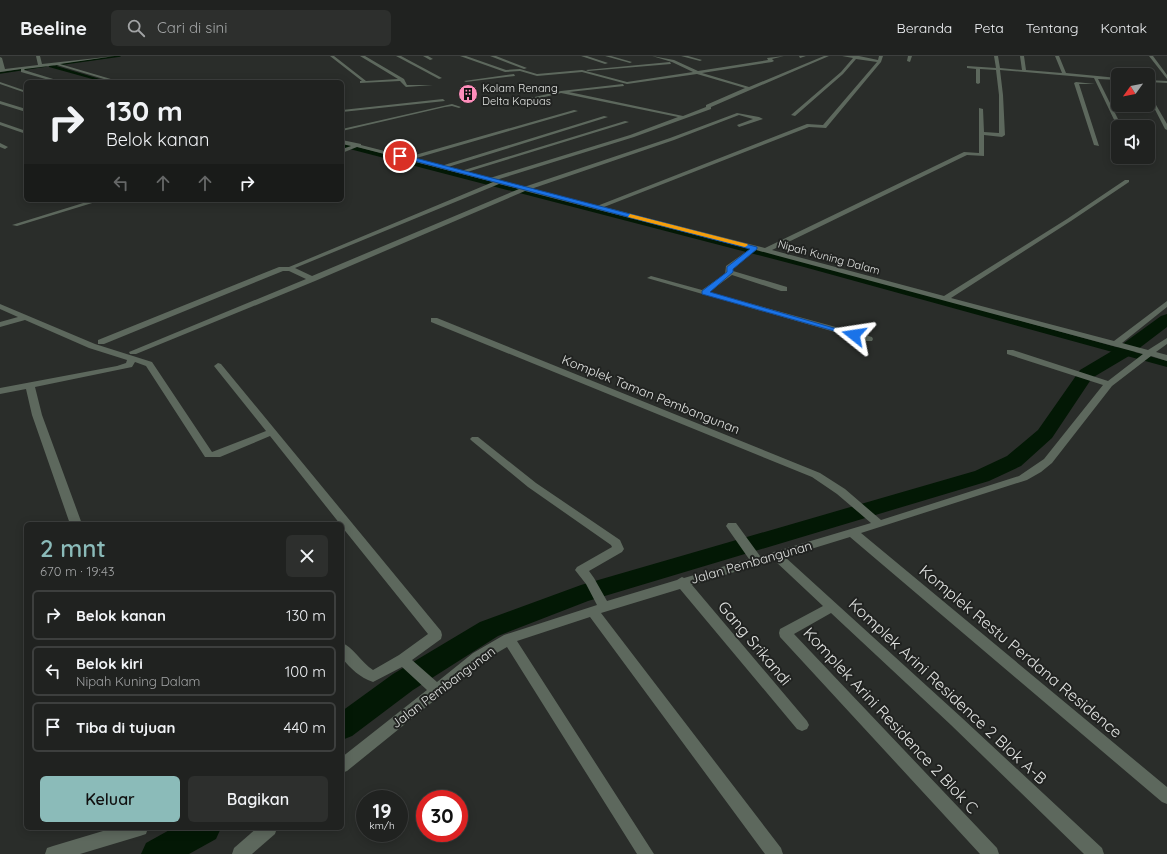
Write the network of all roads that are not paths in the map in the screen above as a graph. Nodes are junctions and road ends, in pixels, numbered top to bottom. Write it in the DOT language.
graph roads {
  1 [pos="38,56"];
  2 [pos="62,56"];
  3 [pos="113,56"];
  4 [pos="332,56"];
  5 [pos="362,56"];
  6 [pos="398,56"];
  7 [pos="425,56"];
  8 [pos="462,56"];
  9 [pos="492,56"];
  10 [pos="583,56"];
  11 [pos="607,56"];
  12 [pos="654,56"];
  13 [pos="683,56"];
  14 [pos="782,56"];
  15 [pos="827,56"];
  16 [pos="844,56"];
  17 [pos="910,56"];
  18 [pos="996,56"];
  19 [pos="1022,56"];
  20 [pos="1057,56"];
  21 [pos="1151,56"];
  22 [pos="96,57"];
  23 [pos="857,57"];
  24 [pos="0,58"];
  25 [pos="880,58"];
  26 [pos="431,59"];
  27 [pos="700,60"];
  28 [pos="909,61"];
  29 [pos="630,62"];
  30 [pos="676,62"];
  31 [pos="606,63"];
  32 [pos="59,64"];
  33 [pos="40,66"];
  34 [pos="688,67"];
  35 [pos="968,67"];
  36 [pos="978,68"];
  37 [pos="23,69"];
  38 [pos="675,69"];
  39 [pos="998,69"];
  40 [pos="520,70"];
  41 [pos="1,71"];
  42 [pos="580,71"];
  43 [pos="1024,71"];
  44 [pos="699,73"];
  45 [pos="530,74"];
  46 [pos="1064,74"];
  47 [pos="614,75"];
  48 [pos="600,76"];
  49 [pos="440,78"];
  50 [pos="1096,78"];
  51 [pos="1167,78"];
  52 [pos="1111,79"];
  53 [pos="55,80"];
  54 [pos="112,80"];
  55 [pos="403,80"];
  56 [pos="418,80"];
  57 [pos="466,81"];
  58 [pos="1155,81"];
  59 [pos="371,82"];
  60 [pos="1167,82"];
  61 [pos="0,83"];
  62 [pos="627,83"];
  63 [pos="978,83"];
  64 [pos="1099,84"];
  65 [pos="431,85"];
  66 [pos="373,87"];
  67 [pos="749,88"];
  68 [pos="24,91"];
  69 [pos="561,92"];
  70 [pos="532,99"];
  71 [pos="443,100"];
  72 [pos="0,102"];
  73 [pos="1155,106"];
  74 [pos="459,107"];
  75 [pos="24,110"];
  76 [pos="981,110"];
  77 [pos="344,111"];
  78 [pos="576,111"];
  79 [pos="793,115"];
  80 [pos="606,117"];
  81 [pos="683,118"];
  82 [pos="1117,120"];
  83 [pos="627,122"];
  84 [pos="0,123"];
  85 [pos="739,126"];
  86 [pos="1167,129"];
  87 [pos="344,130"];
  88 [pos="24,132"];
  89 [pos="982,133"];
  90 [pos="344,143"];
  91 [pos="1097,145"];
  92 [pos="355,147"];
  93 [pos="344,150"];
  94 [pos="410,158"];
  95 [pos="442,167"];
  96 [pos="462,172"];
  97 [pos="490,180"];
  98 [pos="1127,180"];
  99 [pos="499,182"];
  100 [pos="524,189"];
  101 [pos="91,202"];
  102 [pos="597,208"];
  103 [pos="15,225"];
  104 [pos="753,250"];
  105 [pos="765,251"];
  106 [pos="292,267"];
  107 [pos="730,272"];
  108 [pos="651,278"];
  109 [pos="312,279"];
  110 [pos="784,289"];
  111 [pos="704,292"];
  112 [pos="944,299"];
  113 [pos="1167,303"];
  114 [pos="0,306"];
  115 [pos="24,317"];
  116 [pos="434,320"];
  117 [pos="0,325"];
  118 [pos="869,339"];
  119 [pos="1167,340"];
  120 [pos="101,342"];
  121 [pos="1120,345"];
  122 [pos="1010,352"];
  123 [pos="132,355"];
  124 [pos="1145,355"];
  125 [pos="1167,358"];
  126 [pos="218,366"];
  127 [pos="1109,384"];
  128 [pos="30,385"];
  129 [pos="0,391"];
  130 [pos="272,432"];
  131 [pos="475,439"];
  132 [pos="876,521"];
  133 [pos="75,522"];
  134 [pos="732,526"];
  135 [pos="852,532"];
  136 [pos="776,555"];
  137 [pos="757,561"];
  138 [pos="682,582"];
  139 [pos="832,607"];
  140 [pos="600,608"];
  141 [pos="509,639"];
  142 [pos="344,650"];
  143 [pos="407,663"];
  144 [pos="432,687"];
  145 [pos="802,725"];
  146 [pos="344,764"];
  147 [pos="1167,797"];
  148 [pos="133,830"];
  149 [pos="268,830"];
  150 [pos="53,854"];
  151 [pos="240,854"];
  152 [pos="646,854"];
  153 [pos="775,854"];
  154 [pos="991,854"];
  155 [pos="1096,854"];
  1 -- 33 [label="street"];
  2 -- 32 [label="street"];
  3 -- 22 [label="street"];
  4 -- 59 [label="street"];
  5 -- 55 [label="street"];
  6 -- 49 [label="street"];
  7 -- 26 [label="street"];
  8 -- 40 [label="street"];
  9 -- 40 [label="street"];
  10 -- 31 [label="street"];
  11 -- 29 [label="street"];
  12 -- 30 [label="street"];
  13 -- 27 [label="street"];
  14 -- 44 [label="street"];
  15 -- 67 [label="street"];
  16 -- 23 [label="street"];
  17 -- 28 [label="street"];
  18 -- 39 [label="street"];
  19 -- 43 [label="street"];
  20 -- 46 [label="street"];
  21 -- 51 [label="street"];
  22 -- 32 [label="street"];
  23 -- 25 [label="street"];
  23 -- 79 [label="street"];
  24 -- 41 [label="street"];
  25 -- 102 [label="street"];
  30 -- 34 [label="street"];
  30 -- 42 [label="street"];
  32 -- 33 [label="street"];
  32 -- 54 [label="street"];
  33 -- 37 [label="street"];
  34 -- 38 [label="street"];
  34 -- 44 [label="street"];
  35 -- 36 [label="street"];
  36 -- 39 [label="street"];
  36 -- 63 [label="street"];
  37 -- 41 [label="street"];
  37 -- 53 [label="street"];
  39 -- 43 [label="street"];
  39 -- 89 [label="street"];
  40 -- 45 [label="street"];
  42 -- 45 [label="street"];
  42 -- 48 [label="street"];
  43 -- 46 [label="street"];
  44 -- 62 [label="street"];
  44 -- 67 [label="street"];
  45 -- 57 [label="street"];
  46 -- 50 [label="street"];
  47 -- 48 [label="street"];
  48 -- 62 [label="street"];
  50 -- 52 [label="street"];
  50 -- 64 [label="street"];
  55 -- 56 [label="street"];
  55 -- 59 [label="street"];
  55 -- 65 [label="street"];
  58 -- 60 [label="street"];
  59 -- 66 [label="street"];
  61 -- 68 [label="street"];
  62 -- 69 [label="street"];
  64 -- 82 [label="street"];
  64 -- 91 [label="street"];
  67 -- 81 [label="street"];
  69 -- 70 [label="street"];
  69 -- 81 [label="street"];
  71 -- 77 [label="street"];
  72 -- 75 [label="street"];
  73 -- 86 [label="street"];
  74 -- 87 [label="street"];
  76 -- 89 [label="street"];
  78 -- 94 [label="street"];
  80 -- 95 [label="street"];
  81 -- 97 [label="street"];
  83 -- 96 [label="street"];
  84 -- 88 [label="street"];
  85 -- 100 [label="street"];
  89 -- 105 [label="street"];
  90 -- 92 [label="street, Nipah Kuning Dalam"];
  92 -- 93 [label="street"];
  92 -- 94 [label="street, Nipah Kuning Dalam"];
  94 -- 95 [label="street, Nipah Kuning Dalam"];
  95 -- 96 [label="street, Nipah Kuning Dalam"];
  96 -- 97 [label="street, Nipah Kuning Dalam"];
  97 -- 99 [label="street, Nipah Kuning Dalam"];
  98 -- 112 [label="street"];
  99 -- 100 [label="street, Nipah Kuning Dalam"];
  99 -- 106 [label="street"];
  100 -- 102 [label="street, Nipah Kuning Dalam"];
  100 -- 109 [label="street"];
  101 -- 103 [label="street"];
  102 -- 104 [label="street, Nipah Kuning Dalam"];
  104 -- 105 [label="street, Nipah Kuning Dalam"];
  104 -- 107 [label="street"];
  105 -- 112 [label="street, Nipah Kuning Dalam"];
  107 -- 110 [label="street"];
  107 -- 111 [label="street"];
  108 -- 111 [label="street"];
  109 -- 120 [label="street"];
  109 -- 123 [label="street"];
  111 -- 118 [label="street"];
  112 -- 121 [label="street, Nipah Kuning Dalam"];
  113 -- 121 [label="street"];
  114 -- 115 [label="street"];
  115 -- 117 [label="street"];
  115 -- 123 [label="street"];
  116 -- 132 [label="street, Komplek Taman Pembangunan"];
  119 -- 124 [label="street, Jalan Pembangunan"];
  121 -- 124 [label="street, Nipah Kuning Dalam"];
  122 -- 127 [label="street"];
  123 -- 128 [label="street"];
  123 -- 130 [label="street"];
  124 -- 125 [label="street, Nipah Kuning Dalam"];
  124 -- 127 [label="street, Jalan Pembangunan"];
  126 -- 130 [label="street"];
  127 -- 132 [label="street, Jalan Pembangunan"];
  128 -- 129 [label="street"];
  128 -- 133 [label="street"];
  130 -- 143 [label="street"];
  131 -- 140 [label="street"];
  132 -- 135 [label="street, Jalan Pembangunan"];
  134 -- 137 [label="street"];
  135 -- 136 [label="street, Jalan Pembangunan"];
  135 -- 147 [label="street, Komplek Restu Perdana Residence"];
  136 -- 137 [label="street, Jalan Pembangunan"];
  136 -- 139 [label="street, Komplek Arini Residence 2 Blok A-B"];
  137 -- 138 [label="street, Jalan Pembangunan"];
  138 -- 140 [label="street, Jalan Pembangunan"];
  138 -- 145 [label="street, Gang Srikandi"];
  139 -- 154 [label="street, Komplek Arini Residence 2 Blok C"];
  139 -- 155 [label="street, Komplek Arini Residence 2 Blok A-B"];
  140 -- 141 [label="street, Jalan Pembangunan"];
  140 -- 153 [label="street"];
  141 -- 144 [label="street, Jalan Pembangunan"];
  141 -- 152 [label="street"];
  142 -- 143 [label="street"];
  143 -- 144 [label="street"];
  144 -- 146 [label="street, Jalan Pembangunan"];
  148 -- 150 [label="street"];
  149 -- 151 [label="street"];
}
